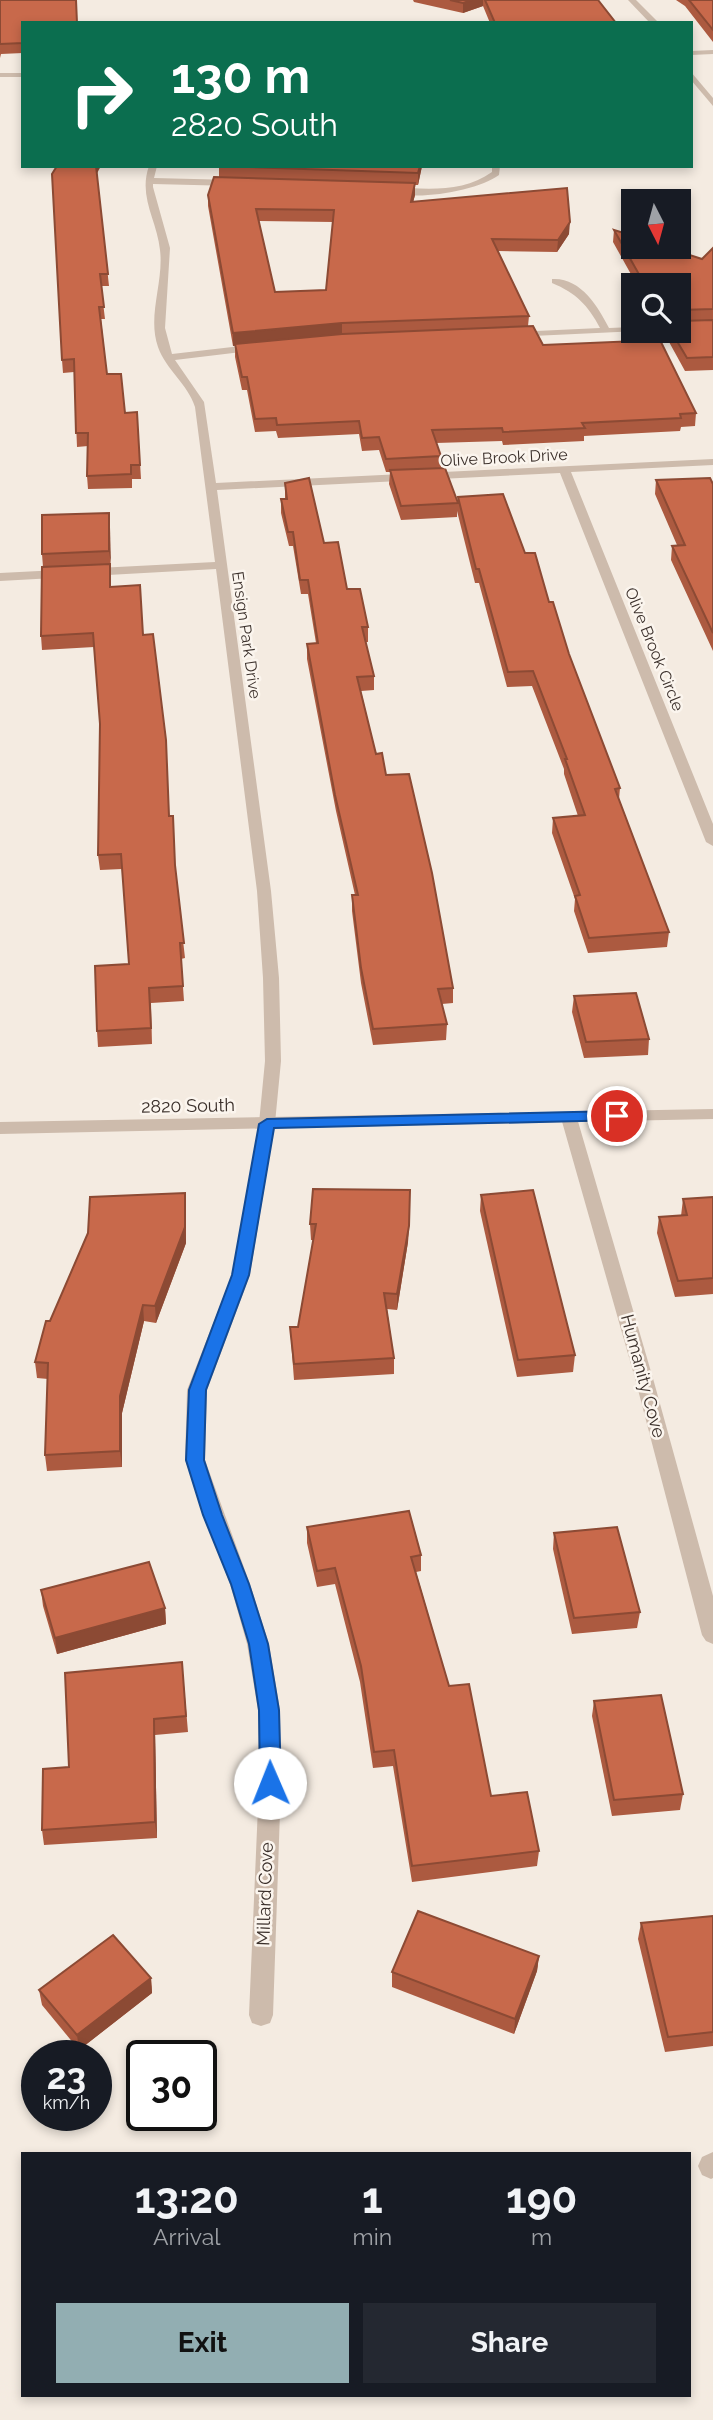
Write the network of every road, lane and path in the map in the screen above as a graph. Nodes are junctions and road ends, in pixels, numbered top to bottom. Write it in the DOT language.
graph roads {
  1 [pos="632,0"];
  2 [pos="653,21"];
  3 [pos="713,52"];
  4 [pos="693,53"];
  5 [pos="0,75"];
  6 [pos="21,75"];
  7 [pos="693,76"];
  8 [pos="712,100"];
  9 [pos="153,168"];
  10 [pos="496,168"];
  11 [pos="150,181"];
  12 [pos="249,184"];
  13 [pos="386,190"];
  14 [pos="555,281"];
  15 [pos="621,330"];
  16 [pos="606,331"];
  17 [pos="498,336"];
  18 [pos="269,347"];
  19 [pos="168,358"];
  20 [pos="713,461"];
  21 [pos="564,470"];
  22 [pos="212,487"];
  23 [pos="220,565"];
  24 [pos="0,577"];
  25 [pos="713,842"];
  26 [pos="713,1114"];
  27 [pos="569,1118"];
  28 [pos="267,1124"];
  29 [pos="0,1128"];
  30 [pos="713,1635"];
  31 [pos="261,2015"];
  1 -- 2 [label="street"];
  3 -- 4 [label="street"];
  5 -- 6 [label="street"];
  7 -- 8 [label="street"];
  9 -- 11 [label="street, Ensign Park Drive"];
  10 -- 13 [label="street"];
  11 -- 12 [label="street"];
  11 -- 19 [label="street, Ensign Park Drive"];
  14 -- 16 [label="street"];
  15 -- 16 [label="street"];
  16 -- 17 [label="street"];
  18 -- 19 [label="street"];
  19 -- 22 [label="street, Ensign Park Drive"];
  20 -- 21 [label="street, Olive Brook Drive"];
  21 -- 22 [label="street, Olive Brook Drive"];
  21 -- 25 [label="street, Olive Brook Circle"];
  22 -- 23 [label="street, Ensign Park Drive"];
  23 -- 24 [label="street"];
  23 -- 28 [label="street, Ensign Park Drive"];
  26 -- 27 [label="street, 2820 South"];
  27 -- 28 [label="street, 2820 South"];
  27 -- 30 [label="street, Humanity Cove"];
  28 -- 29 [label="street, 2820 South"];
  28 -- 31 [label="street, Millard Cove"];
}
